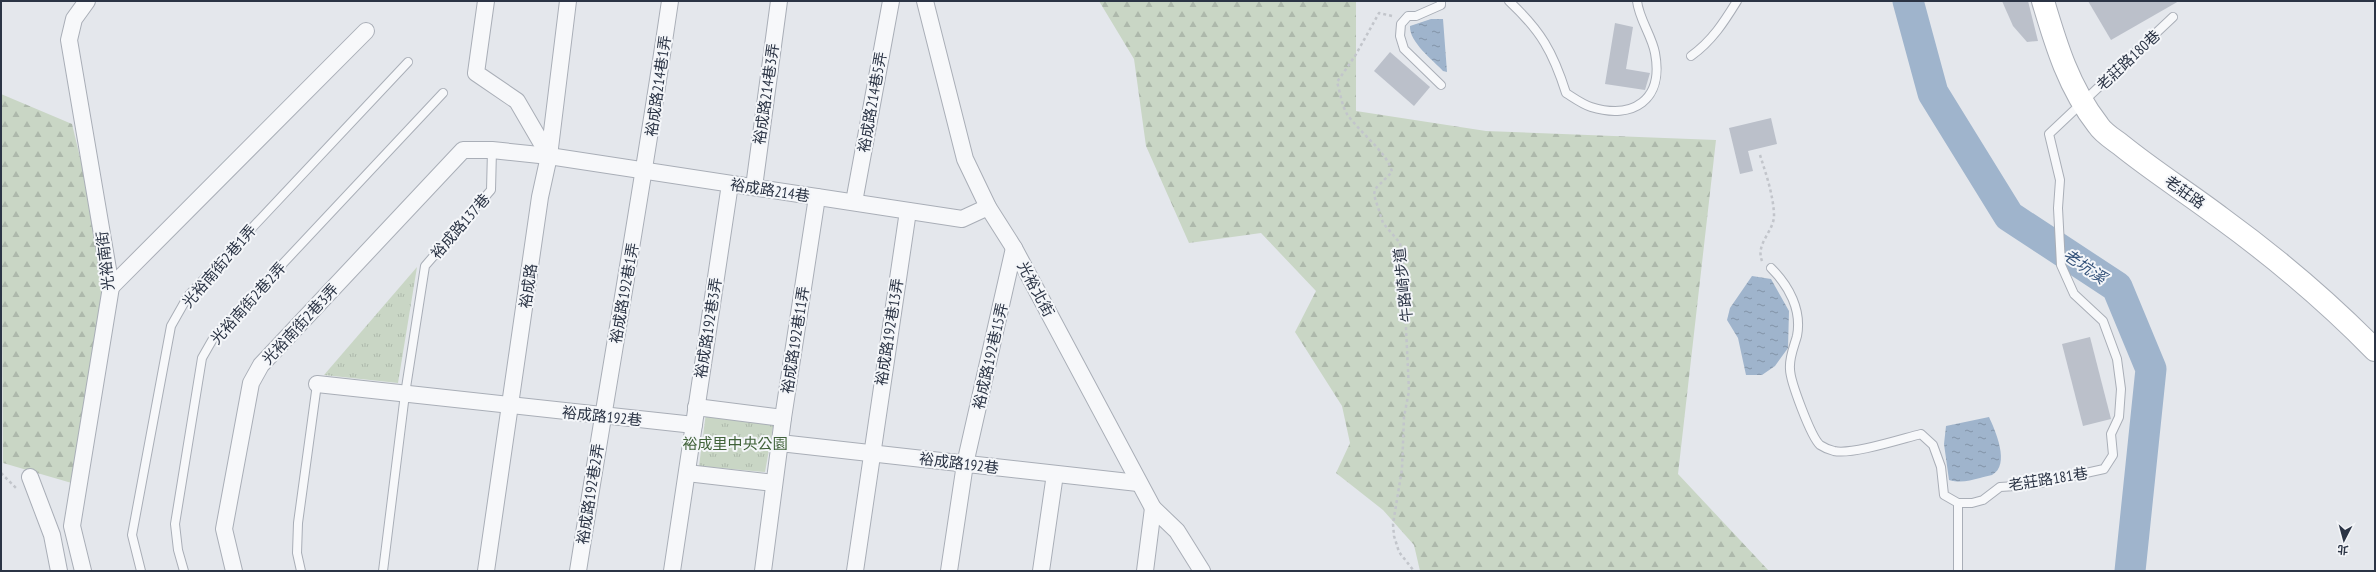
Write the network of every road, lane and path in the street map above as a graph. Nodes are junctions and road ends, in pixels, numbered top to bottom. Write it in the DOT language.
graph roads {
  1 [pos="87,1"];
  2 [pos="486,1"];
  3 [pos="568,1"];
  4 [pos="670,1"];
  5 [pos="779,1"];
  6 [pos="891,1"];
  7 [pos="925,1"];
  8 [pos="1441,1"];
  9 [pos="1509,1"];
  10 [pos="1637,1"];
  11 [pos="1737,1"];
  12 [pos="2043,1"];
  13 [pos="2173,17"];
  14 [pos="1403,21"];
  15 [pos="366,31"];
  16 [pos="1692,56"];
  17 [pos="408,62"];
  18 [pos="1441,85"];
  19 [pos="443,92"];
  20 [pos="2082,102"];
  21 [pos="492,150"];
  22 [pos="1760,155"];
  23 [pos="549,156"];
  24 [pos="645,171"];
  25 [pos="730,184"];
  26 [pos="754,187"];
  27 [pos="817,197"];
  28 [pos="854,202"];
  29 [pos="988,207"];
  30 [pos="908,211"];
  31 [pos="1014,248"];
  32 [pos="1771,268"];
  33 [pos="111,287"];
  34 [pos="2375,350"];
  35 [pos="317,384"];
  36 [pos="404,394"];
  37 [pos="511,405"];
  38 [pos="696,407"];
  39 [pos="602,416"];
  40 [pos="782,418"];
  41 [pos="694,425"];
  42 [pos="780,443"];
  43 [pos="871,453"];
  44 [pos="965,464"];
  45 [pos="687,473"];
  46 [pos="1055,474"];
  47 [pos="30,477"];
  48 [pos="774,483"];
  49 [pos="1138,483"];
  50 [pos="1958,502"];
  51 [pos="1153,508"];
  52 [pos="58,571"];
  53 [pos="83,571"];
  54 [pos="141,571"];
  55 [pos="184,571"];
  56 [pos="234,571"];
  57 [pos="301,571"];
  58 [pos="383,571"];
  59 [pos="486,571"];
  60 [pos="578,571"];
  61 [pos="672,571"];
  62 [pos="763,571"];
  63 [pos="855,571"];
  64 [pos="949,571"];
  65 [pos="1041,571"];
  66 [pos="1145,571"];
  67 [pos="1202,571"];
  68 [pos="1414,571"];
  69 [pos="1958,571"];
  1 -- 33 [label="street, 光裕南街"];
  2 -- 23 [label="street"];
  3 -- 23 [label="street, 裕成路"];
  4 -- 24 [label="street, 裕成路214巷1弄"];
  5 -- 26 [label="street, 裕成路214巷3弄"];
  6 -- 28 [label="street, 裕成路214巷5弄"];
  7 -- 29 [label="street, 光裕北街"];
  8 -- 14 [label="lane"];
  9 -- 10 [label="lane"];
  11 -- 16 [label="lane"];
  12 -- 20 [label="street, 老莊路"];
  13 -- 20 [label="lane, 老莊路180巷"];
  14 -- 18 [label="lane"];
  14 -- 68 [label="path, 牛路崎步道"];
  15 -- 33 [label="street"];
  17 -- 54 [label="lane, 光裕南街2巷1弄"];
  19 -- 55 [label="lane, 光裕南街2巷2弄"];
  20 -- 34 [label="street, 老莊路"];
  20 -- 50 [label="lane, 老莊路181巷"];
  21 -- 23 [label="street, 光裕南街2巷3弄"];
  21 -- 36 [label="lane, 裕成路137巷"];
  21 -- 56 [label="street, 光裕南街2巷3弄"];
  22 -- 32 [label="path"];
  23 -- 24 [label="street, 裕成路214巷"];
  23 -- 37 [label="street, 裕成路"];
  24 -- 25 [label="street, 裕成路214巷"];
  24 -- 39 [label="street, 裕成路192巷1弄"];
  25 -- 26 [label="street, 裕成路214巷"];
  25 -- 38 [label="street, 裕成路192巷3弄"];
  26 -- 27 [label="street, 裕成路214巷"];
  27 -- 28 [label="street, 裕成路214巷"];
  27 -- 40 [label="street, 裕成路192巷11弄"];
  28 -- 30 [label="street, 裕成路214巷"];
  29 -- 30 [label="street, 裕成路214巷"];
  29 -- 31 [label="street, 光裕北街"];
  30 -- 43 [label="street, 裕成路192巷13弄"];
  31 -- 44 [label="street, 裕成路192巷15弄"];
  31 -- 49 [label="street, 光裕北街"];
  32 -- 50 [label="lane"];
  33 -- 53 [label="street, 光裕南街"];
  35 -- 36 [label="street"];
  35 -- 57 [label="lane"];
  36 -- 37 [label="street"];
  36 -- 58 [label="lane, 裕成路137巷"];
  37 -- 39 [label="street, 裕成路192巷"];
  37 -- 59 [label="street, 裕成路"];
  38 -- 40 [label="street"];
  38 -- 41 [label="street, 裕成路192巷3弄"];
  39 -- 41 [label="street, 裕成路192巷"];
  39 -- 60 [label="street, 裕成路192巷2弄"];
  40 -- 42 [label="street, 裕成路192巷11弄"];
  41 -- 45 [label="street, 裕成路192巷3弄"];
  42 -- 43 [label="street, 裕成路192巷"];
  42 -- 48 [label="street, 裕成路192巷11弄"];
  43 -- 44 [label="street, 裕成路192巷"];
  43 -- 63 [label="street, 裕成路192巷13弄"];
  44 -- 46 [label="street, 裕成路192巷"];
  44 -- 64 [label="street, 裕成路192巷15弄"];
  45 -- 48 [label="street"];
  45 -- 61 [label="street, 裕成路192巷3弄"];
  46 -- 49 [label="street, 裕成路192巷"];
  46 -- 65 [label="street"];
  47 -- 52 [label="street"];
  48 -- 62 [label="street, 裕成路192巷11弄"];
  49 -- 51 [label="street, 光裕北街"];
  50 -- 69 [label="lane"];
  51 -- 66 [label="street"];
  51 -- 67 [label="street, 光裕北街"];
}
